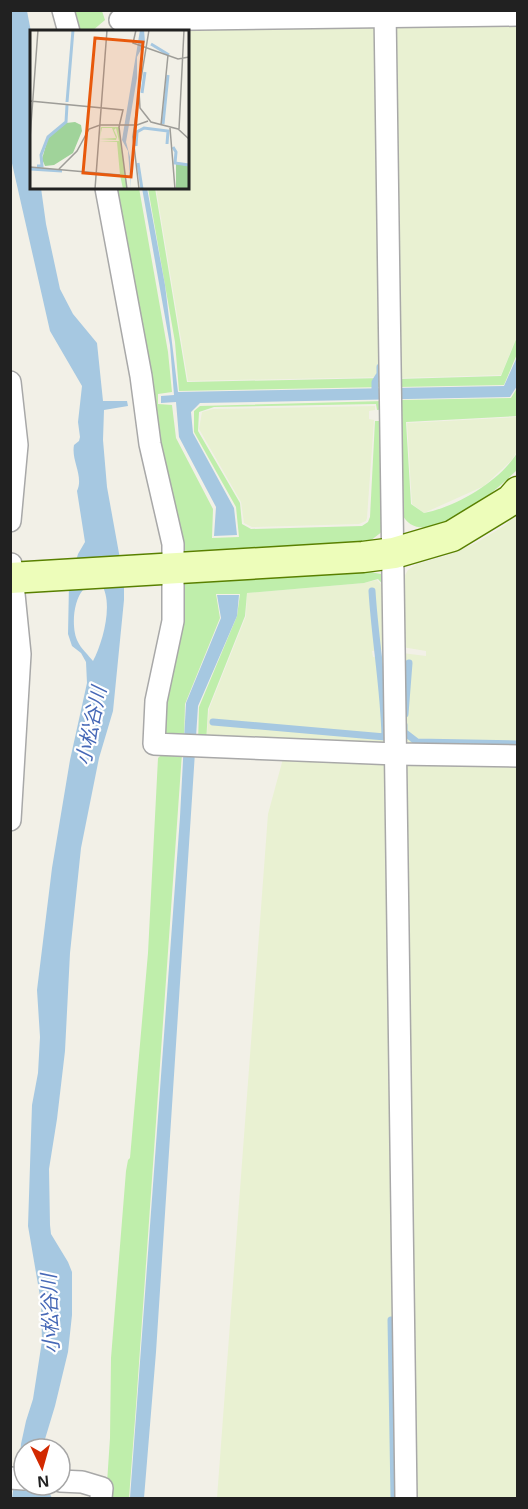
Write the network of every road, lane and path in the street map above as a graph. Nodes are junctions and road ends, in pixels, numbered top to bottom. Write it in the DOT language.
graph roads {
  1 [pos="63,10"];
  2 [pos="386,13"];
  3 [pos="518,15"];
  4 [pos="120,20"];
  5 [pos="68,30"];
  6 [pos="106,189"];
  7 [pos="10,382"];
  8 [pos="518,492"];
  9 [pos="10,521"];
  10 [pos="394,553"];
  11 [pos="165,568"];
  12 [pos="16,574"];
  13 [pos="396,754"];
  14 [pos="518,756"];
  15 [pos="10,820"];
  16 [pos="72,1482"];
  17 [pos="101,1498"];
  18 [pos="406,1498"];
  1 -- 5 [label="street"];
  2 -- 3 [label="street"];
  2 -- 4 [label="street"];
  2 -- 10 [label="street"];
  6 -- 11 [label="street"];
  7 -- 9 [label="street"];
  8 -- 10 [label="street"];
  10 -- 11 [label="street"];
  10 -- 13 [label="street"];
  11 -- 12 [label="street"];
  11 -- 13 [label="street"];
  12 -- 15 [label="street"];
  13 -- 14 [label="street"];
  13 -- 18 [label="street"];
  16 -- 17 [label="street"];
}
